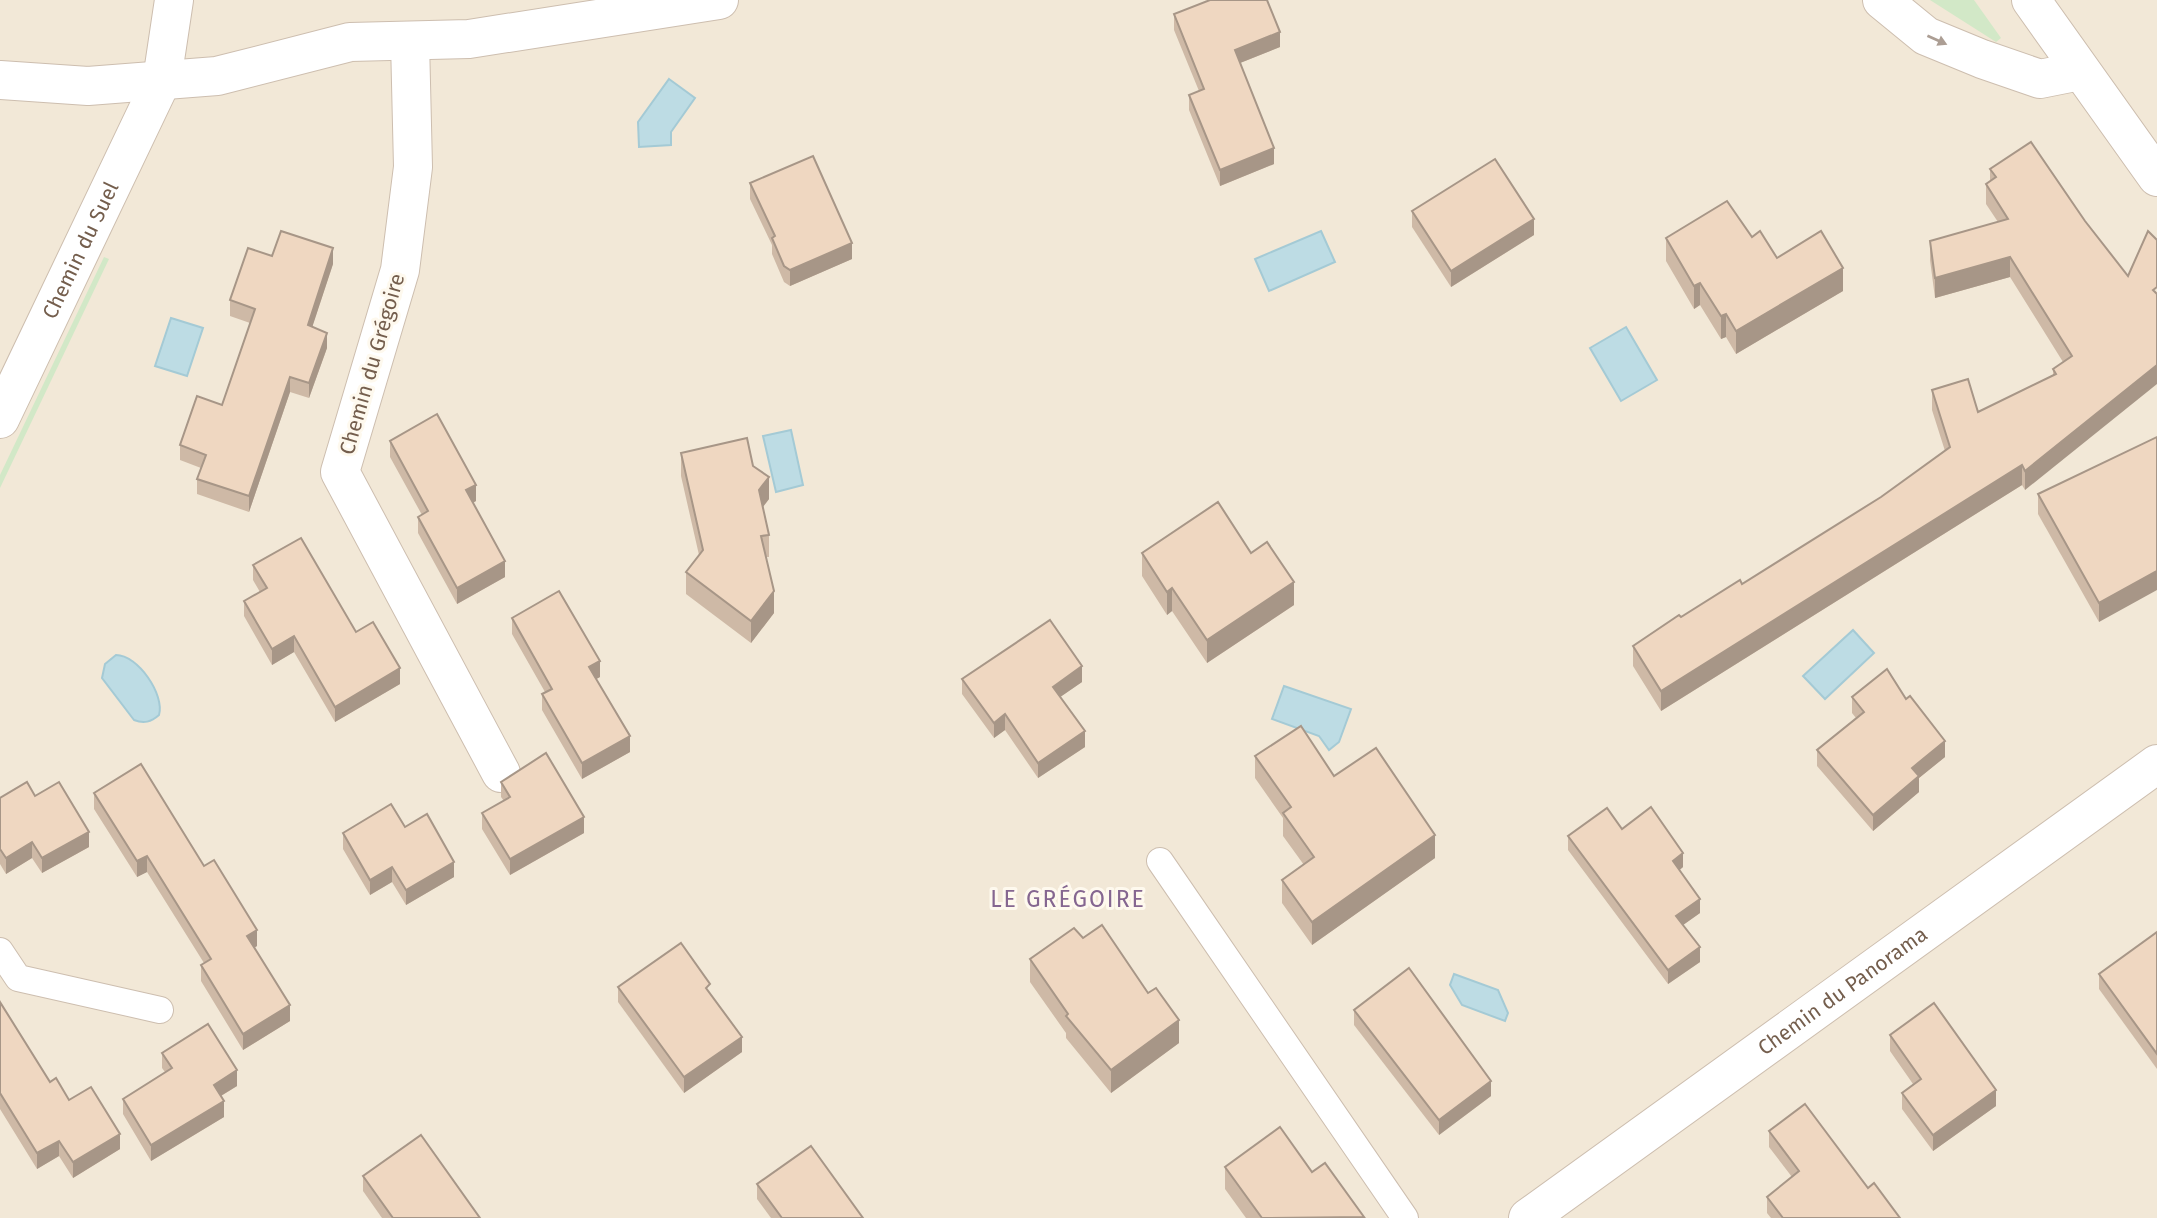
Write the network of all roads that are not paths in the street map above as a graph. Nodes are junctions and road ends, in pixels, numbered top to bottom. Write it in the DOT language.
graph roads {
  1 [pos="174,0"];
  2 [pos="719,0"];
  3 [pos="1882,0"];
  4 [pos="2031,0"];
  5 [pos="410,41"];
  6 [pos="2080,71"];
  7 [pos="0,80"];
  8 [pos="162,80"];
  9 [pos="2157,177"];
  10 [pos="0,419"];
  11 [pos="2157,764"];
  12 [pos="501,773"];
  13 [pos="1160,861"];
  14 [pos="0,951"];
  15 [pos="160,1010"];
  16 [pos="1405,1218"];
  17 [pos="1528,1218"];
  1 -- 8 [label="street, Chemin du Suel"];
  2 -- 5 [label="street"];
  3 -- 6 [label="street, one-way"];
  4 -- 6 [label="street"];
  5 -- 8 [label="street"];
  5 -- 12 [label="street, Chemin du Grégoire"];
  6 -- 9 [label="street"];
  7 -- 8 [label="street"];
  8 -- 10 [label="street, Chemin du Suel"];
  11 -- 17 [label="street, Chemin du Panorama"];
  13 -- 16 [label="lane"];
  14 -- 15 [label="lane"];
}
